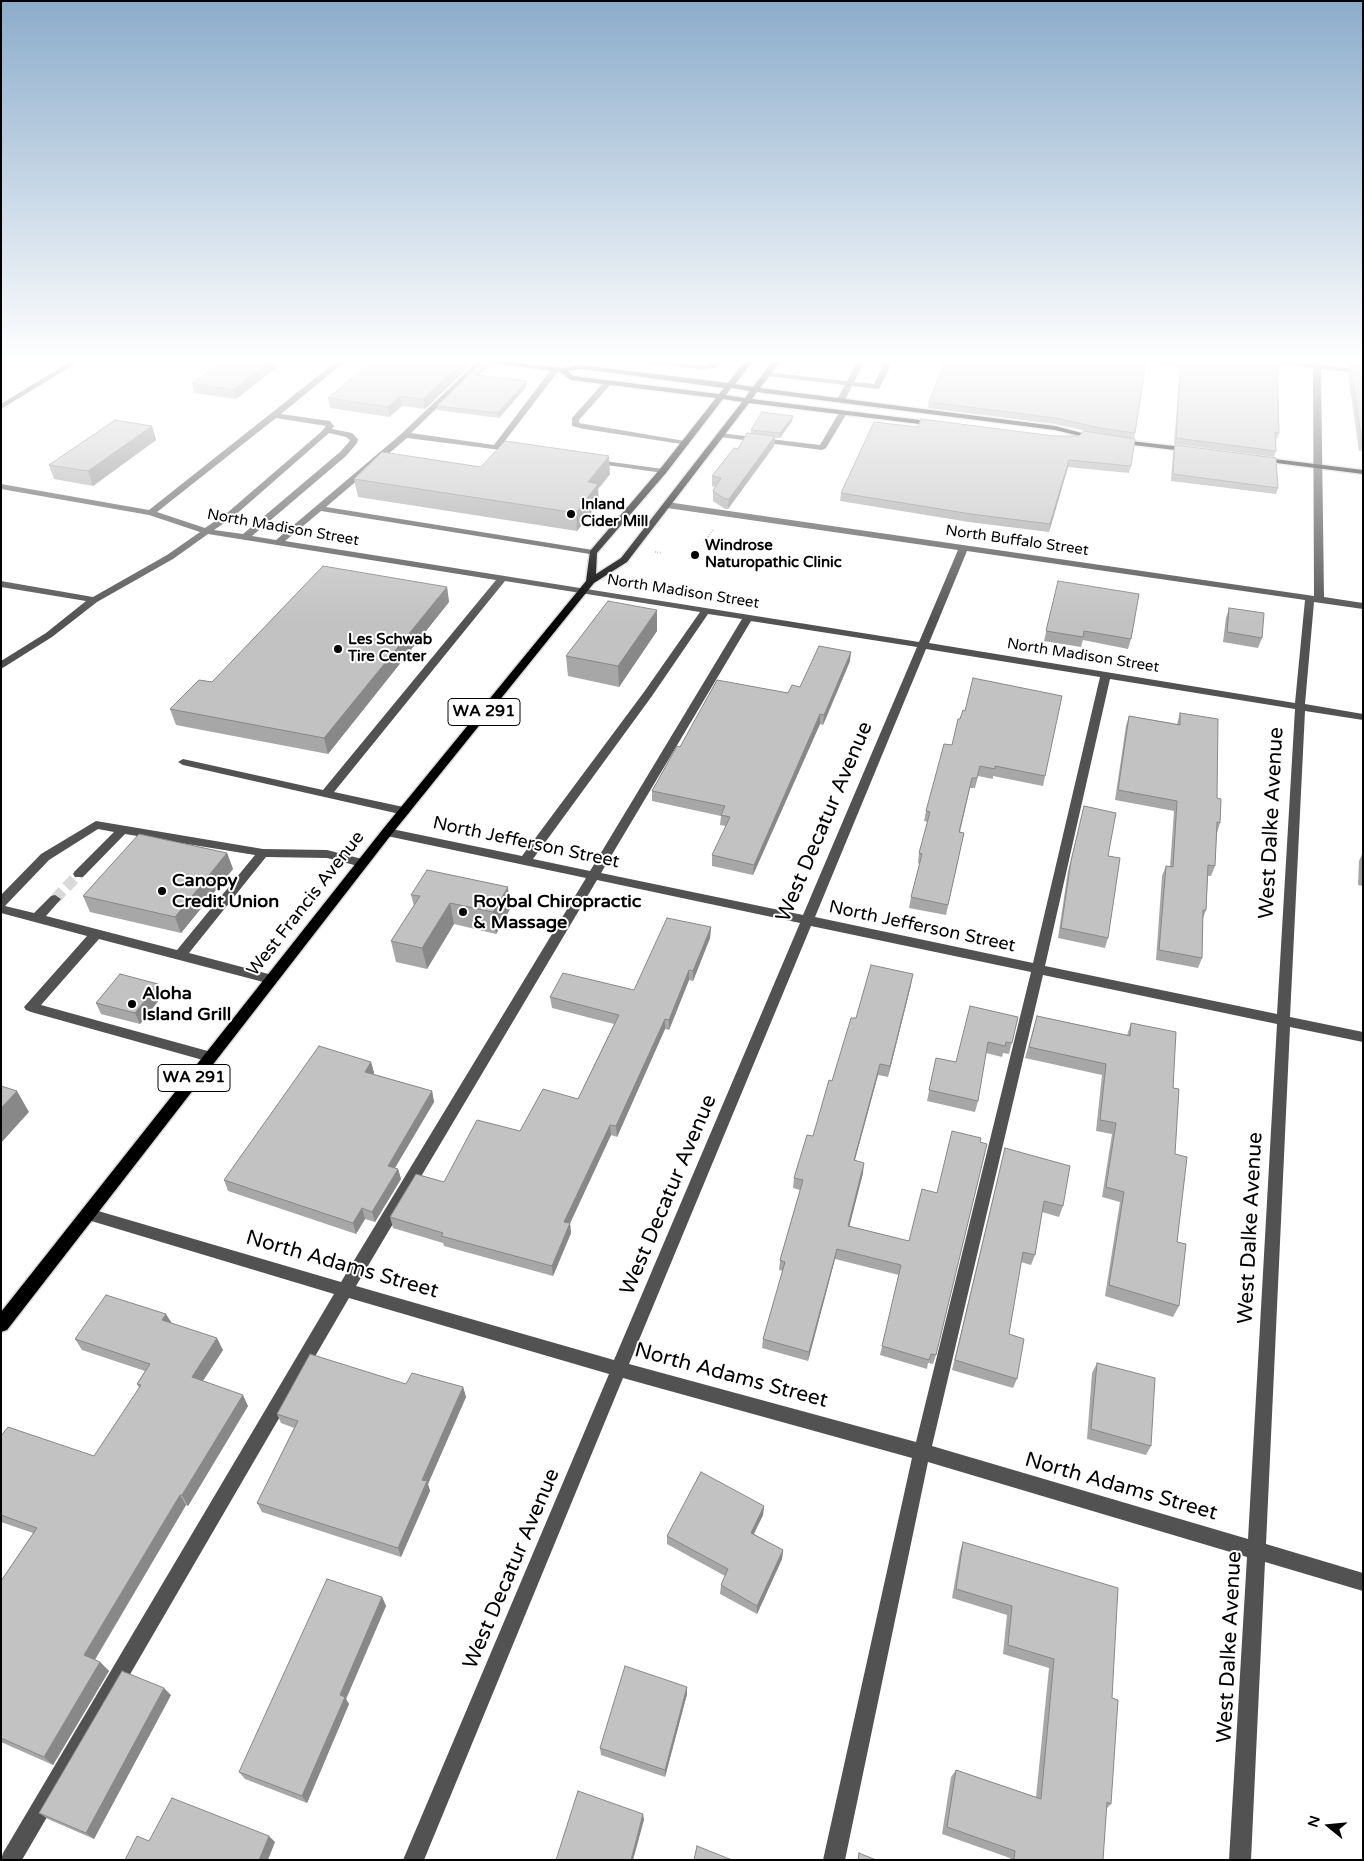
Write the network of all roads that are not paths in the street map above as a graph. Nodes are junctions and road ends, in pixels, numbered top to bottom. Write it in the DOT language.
graph roads {
  1 [pos="233,448"];
  2 [pos="307,448"];
  3 [pos="349,448"];
  4 [pos="390,448"];
  5 [pos="501,448"];
  6 [pos="681,448"];
  7 [pos="710,448"];
  8 [pos="1173,448"];
  9 [pos="1319,448"];
  10 [pos="526,452"];
  11 [pos="1204,452"];
  12 [pos="1252,458"];
  13 [pos="584,460"];
  14 [pos="1320,466"];
  15 [pos="663,471"];
  16 [pos="1363,472"];
  17 [pos="1,486"];
  18 [pos="667,504"];
  19 [pos="317,508"];
  20 [pos="151,513"];
  21 [pos="206,531"];
  22 [pos="245,537"];
  23 [pos="279,542"];
  24 [pos="964,547"];
  25 [pos="593,553"];
  26 [pos="502,579"];
  27 [pos="591,581"];
  28 [pos="1,584"];
  29 [pos="582,592"];
  30 [pos="1315,599"];
  31 [pos="94,600"];
  32 [pos="1363,606"];
  33 [pos="706,610"];
  34 [pos="748,617"];
  35 [pos="922,644"];
  36 [pos="1,666"];
  37 [pos="1106,675"];
  38 [pos="1300,706"];
  39 [pos="1363,717"];
  40 [pos="184,762"];
  41 [pos="326,794"];
  42 [pos="404,811"];
  43 [pos="122,830"];
  44 [pos="387,832"];
  45 [pos="263,854"];
  46 [pos="526,861"];
  47 [pos="362,863"];
  48 [pos="80,874"];
  49 [pos="594,876"];
  50 [pos="56,899"];
  51 [pos="1,903"];
  52 [pos="1,909"];
  53 [pos="37,918"];
  54 [pos="808,920"];
  55 [pos="96,934"];
  56 [pos="180,955"];
  57 [pos="1038,969"];
  58 [pos="272,978"];
  59 [pos="1284,1021"];
  60 [pos="1363,1037"];
  61 [pos="210,1057"];
  62 [pos="88,1214"];
  63 [pos="345,1290"];
  64 [pos="1,1325"];
  65 [pos="618,1369"];
  66 [pos="922,1452"];
  67 [pos="1256,1550"];
  68 [pos="1363,1582"];
  69 [pos="10,1860"];
  70 [pos="413,1860"];
  71 [pos="834,1860"];
  72 [pos="1240,1860"];
  1 -- 20 [label="street"];
  2 -- 21 [label="street"];
  3 -- 22 [label="street"];
  4 -- 19 [label="street"];
  5 -- 10 [label="street"];
  6 -- 15 [label="main road"];
  7 -- 18 [label="main road, West Francis Avenue / WA 291"];
  8 -- 11 [label="main road"];
  9 -- 14 [label="street, West Dalke Avenue"];
  12 -- 14 [label="main road"];
  13 -- 15 [label="street"];
  14 -- 16 [label="main road"];
  14 -- 30 [label="street, West Dalke Avenue"];
  15 -- 25 [label="main road"];
  17 -- 20 [label="street, North Madison Street"];
  18 -- 24 [label="street, North Buffalo Street"];
  18 -- 27 [label="main road, West Francis Avenue / WA 291"];
  19 -- 23 [label="street"];
  19 -- 25 [label="street"];
  20 -- 21 [label="street, North Madison Street"];
  21 -- 22 [label="street, North Madison Street"];
  21 -- 31 [label="street"];
  22 -- 23 [label="street, North Madison Street"];
  23 -- 26 [label="street, North Madison Street"];
  24 -- 30 [label="street, North Buffalo Street"];
  24 -- 35 [label="street, West Decatur Avenue"];
  25 -- 27 [label="main road"];
  26 -- 29 [label="street, North Madison Street"];
  26 -- 41 [label="street"];
  27 -- 29 [label="main road, West Francis Avenue / WA 291"];
  28 -- 31 [label="street"];
  29 -- 33 [label="street, North Madison Street"];
  29 -- 42 [label="main road, West Francis Avenue / WA 291"];
  30 -- 32 [label="street, North Buffalo Street"];
  30 -- 38 [label="street, West Dalke Avenue"];
  31 -- 36 [label="street"];
  33 -- 34 [label="street, North Madison Street"];
  33 -- 46 [label="street"];
  34 -- 35 [label="street, North Madison Street"];
  34 -- 49 [label="street"];
  35 -- 37 [label="street, North Madison Street"];
  35 -- 54 [label="street, West Decatur Avenue"];
  37 -- 38 [label="street, North Madison Street"];
  37 -- 57 [label="street"];
  38 -- 39 [label="street, North Madison Street"];
  38 -- 59 [label="street, West Dalke Avenue"];
  40 -- 41 [label="street"];
  41 -- 42 [label="street"];
  42 -- 44 [label="main road, West Francis Avenue / WA 291"];
  43 -- 45 [label="street"];
  43 -- 48 [label="street"];
  43 -- 51 [label="street"];
  44 -- 46 [label="street, North Jefferson Street"];
  44 -- 47 [label="main road, West Francis Avenue / WA 291"];
  45 -- 47 [label="street"];
  45 -- 56 [label="street"];
  46 -- 49 [label="street, North Jefferson Street"];
  47 -- 58 [label="main road, West Francis Avenue / WA 291"];
  49 -- 54 [label="street, North Jefferson Street"];
  49 -- 63 [label="street"];
  50 -- 53 [label="street"];
  52 -- 53 [label="street"];
  53 -- 55 [label="street"];
  54 -- 57 [label="street, North Jefferson Street"];
  54 -- 65 [label="street, West Decatur Avenue"];
  55 -- 56 [label="street"];
  55 -- 61 [label="street"];
  56 -- 58 [label="street"];
  57 -- 59 [label="street, North Jefferson Street"];
  57 -- 66 [label="street"];
  58 -- 61 [label="main road, West Francis Avenue / WA 291"];
  59 -- 60 [label="street, North Jefferson Street"];
  59 -- 67 [label="street, West Dalke Avenue"];
  61 -- 62 [label="main road, West Francis Avenue / WA 291"];
  62 -- 63 [label="street, North Adams Street"];
  62 -- 64 [label="main road, West Francis Avenue / WA 291"];
  63 -- 65 [label="street, North Adams Street"];
  63 -- 69 [label="street"];
  65 -- 66 [label="street, North Adams Street"];
  65 -- 70 [label="street, West Decatur Avenue"];
  66 -- 67 [label="street, North Adams Street"];
  66 -- 71 [label="street"];
  67 -- 68 [label="street, North Adams Street"];
  67 -- 72 [label="street, West Dalke Avenue"];
}
